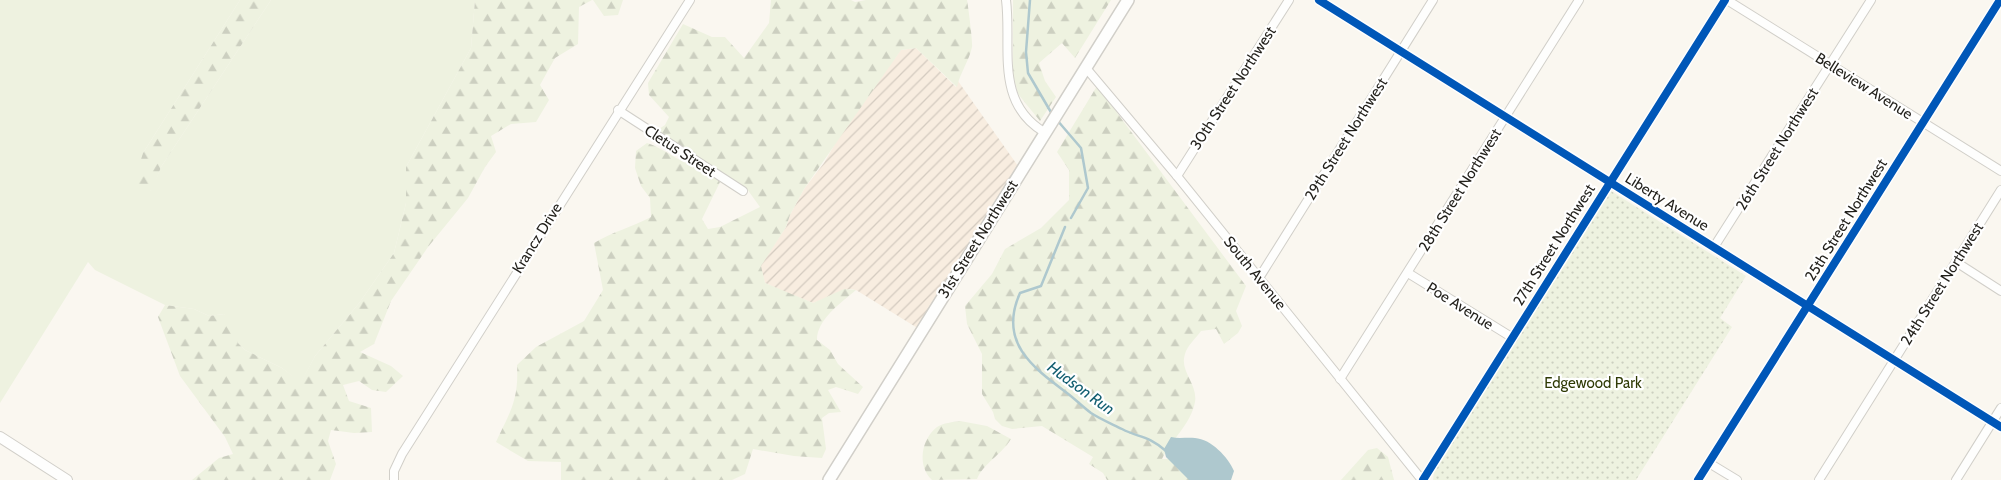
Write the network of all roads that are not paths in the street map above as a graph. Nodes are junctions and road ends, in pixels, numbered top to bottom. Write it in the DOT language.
graph roads {
  1 [pos="690,0"];
  2 [pos="1006,0"];
  3 [pos="1128,0"];
  4 [pos="1289,0"];
  5 [pos="1319,0"];
  6 [pos="1433,0"];
  7 [pos="1579,0"];
  8 [pos="1726,0"];
  9 [pos="1871,0"];
  10 [pos="2000,0"];
  11 [pos="1401,51"];
  12 [pos="1830,65"];
  13 [pos="1086,68"];
  14 [pos="618,110"];
  15 [pos="1506,117"];
  16 [pos="1923,122"];
  17 [pos="1044,132"];
  18 [pos="2001,171"];
  19 [pos="1177,176"];
  20 [pos="1610,182"];
  21 [pos="2001,190"];
  22 [pos="743,191"];
  23 [pos="1714,247"];
  24 [pos="1956,262"];
  25 [pos="1408,273"];
  26 [pos="1259,278"];
  27 [pos="2001,291"];
  28 [pos="1808,306"];
  29 [pos="1513,338"];
  30 [pos="1894,360"];
  31 [pos="1340,379"];
  32 [pos="2001,408"];
  33 [pos="1993,422"];
  34 [pos="2001,427"];
  35 [pos="0,437"];
  36 [pos="1709,463"];
  37 [pos="67,480"];
  38 [pos="394,480"];
  39 [pos="829,480"];
  40 [pos="1423,480"];
  41 [pos="1698,480"];
  42 [pos="1737,480"];
  43 [pos="1819,480"];
  44 [pos="1956,480"];
  1 -- 14 [label="street, Krancz Drive"];
  2 -- 17 [label="street"];
  3 -- 13 [label="main road, 31st Street Northwest"];
  4 -- 19 [label="street, 30th Street Northwest"];
  5 -- 11 [label="street, Liberty Avenue"];
  6 -- 11 [label="street, 29th Street Northwest"];
  7 -- 15 [label="street, 28th Street Northwest"];
  8 -- 12 [label="street, Belleview Avenue"];
  8 -- 20 [label="street, 27th Street Northwest"];
  9 -- 12 [label="street, 26th Street Northwest"];
  10 -- 16 [label="street, 25th Street Northwest"];
  11 -- 15 [label="street, Liberty Avenue"];
  11 -- 26 [label="street, 29th Street Northwest"];
  12 -- 16 [label="street, Belleview Avenue"];
  12 -- 23 [label="street, 26th Street Northwest"];
  13 -- 17 [label="main road, 31st Street Northwest"];
  13 -- 19 [label="street, South Avenue"];
  14 -- 22 [label="street, Cletus Street"];
  14 -- 38 [label="street, Krancz Drive"];
  15 -- 20 [label="street, Liberty Avenue"];
  15 -- 25 [label="street, 28th Street Northwest"];
  16 -- 18 [label="street, Belleview Avenue"];
  16 -- 28 [label="street, 25th Street Northwest"];
  17 -- 39 [label="main road, 31st Street Northwest"];
  19 -- 26 [label="street, South Avenue"];
  20 -- 23 [label="street, Liberty Avenue"];
  20 -- 29 [label="street, 27th Street Northwest"];
  21 -- 24 [label="street, 24th Street Northwest"];
  23 -- 28 [label="street, Liberty Avenue"];
  24 -- 27 [label="street"];
  24 -- 30 [label="street, 24th Street Northwest"];
  25 -- 29 [label="street, Poe Avenue"];
  25 -- 31 [label="street, 28th Street Northwest"];
  26 -- 31 [label="street, South Avenue"];
  28 -- 30 [label="street, Liberty Avenue"];
  28 -- 36 [label="street, 25th Street Northwest"];
  29 -- 40 [label="street, 27th Street Northwest"];
  30 -- 33 [label="street, Liberty Avenue"];
  30 -- 43 [label="street, 24th Street Northwest"];
  31 -- 40 [label="street, South Avenue"];
  32 -- 33 [label="street"];
  33 -- 34 [label="street, Liberty Avenue"];
  33 -- 44 [label="street"];
  35 -- 37 [label="street"];
  36 -- 41 [label="street, 25th Street Northwest"];
  36 -- 42 [label="street"];
}
